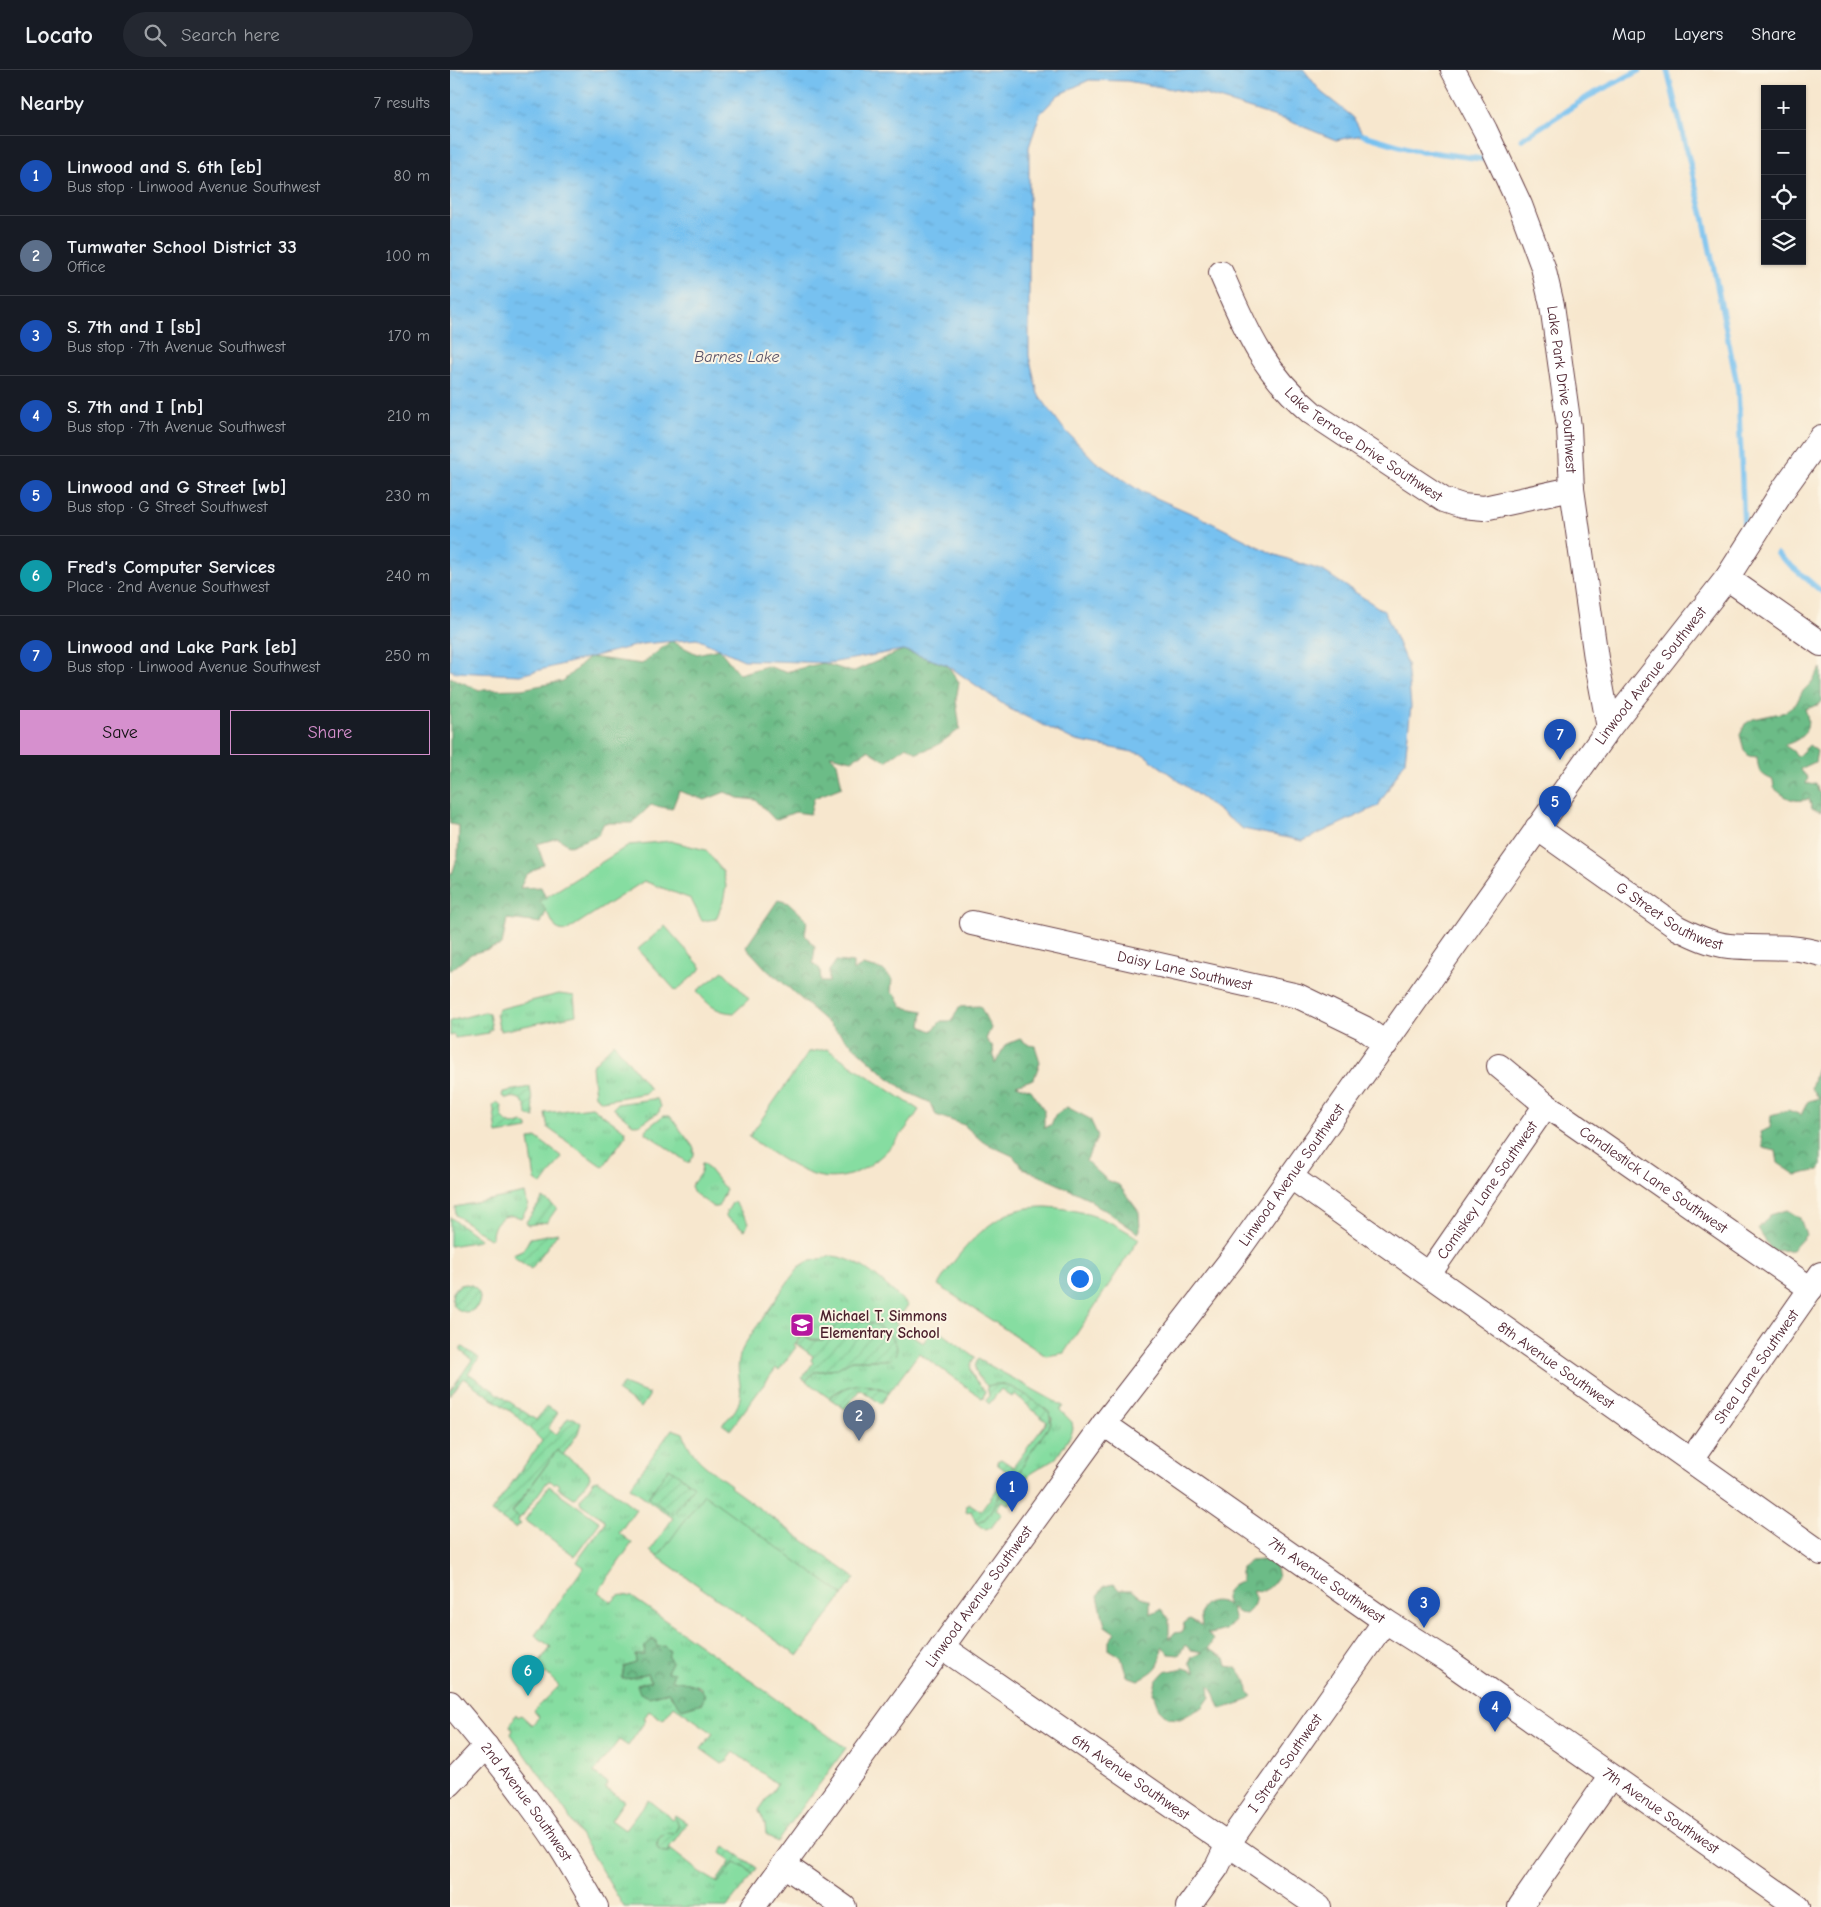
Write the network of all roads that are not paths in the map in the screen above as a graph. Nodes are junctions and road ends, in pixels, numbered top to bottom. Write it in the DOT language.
graph roads {
  1 [pos="1453,70"];
  2 [pos="1221,274"];
  3 [pos="1821,438"];
  4 [pos="1572,489"];
  5 [pos="1727,578"];
  6 [pos="1821,644"];
  7 [pos="1609,728"];
  8 [pos="1537,828"];
  9 [pos="972,924"];
  10 [pos="1821,954"];
  11 [pos="1386,1044"];
  12 [pos="1500,1066"];
  13 [pos="1546,1105"];
  14 [pos="1290,1177"];
  15 [pos="1429,1274"];
  16 [pos="1816,1282"];
  17 [pos="1104,1424"];
  18 [pos="1691,1460"];
  19 [pos="1821,1553"];
  20 [pos="1385,1621"];
  21 [pos="942,1646"];
  22 [pos="450,1703"];
  23 [pos="486,1746"];
  24 [pos="1611,1776"];
  25 [pos="450,1784"];
  26 [pos="1228,1844"];
  27 [pos="784,1865"];
  28 [pos="596,1907"];
  29 [pos="753,1907"];
  30 [pos="844,1907"];
  31 [pos="1188,1907"];
  32 [pos="1319,1907"];
  33 [pos="1520,1907"];
  34 [pos="1798,1907"];
  1 -- 4 [label="street, Lake Park Drive Southwest"];
  2 -- 4 [label="street, Lake Terrace Drive Southwest"];
  3 -- 5 [label="street, Linwood Avenue Southwest"];
  4 -- 7 [label="street, Lake Park Drive Southwest"];
  5 -- 6 [label="street"];
  5 -- 7 [label="street, Linwood Avenue Southwest"];
  7 -- 8 [label="street, Linwood Avenue Southwest"];
  8 -- 10 [label="street, G Street Southwest"];
  8 -- 11 [label="street, Linwood Avenue Southwest"];
  9 -- 11 [label="street, Daisy Lane Southwest"];
  11 -- 14 [label="street, Linwood Avenue Southwest"];
  12 -- 13 [label="street, Candlestick Lane Southwest"];
  13 -- 15 [label="street, Comiskey Lane Southwest"];
  13 -- 16 [label="street, Candlestick Lane Southwest"];
  14 -- 15 [label="street, 8th Avenue Southwest"];
  14 -- 17 [label="street, Linwood Avenue Southwest"];
  15 -- 18 [label="street, 8th Avenue Southwest"];
  16 -- 18 [label="street, Shea Lane Southwest"];
  17 -- 20 [label="street, 7th Avenue Southwest"];
  17 -- 21 [label="street, Linwood Avenue Southwest"];
  18 -- 19 [label="street, 8th Avenue Southwest"];
  20 -- 24 [label="street, 7th Avenue Southwest"];
  20 -- 26 [label="street, I Street Southwest"];
  21 -- 26 [label="street, 6th Avenue Southwest"];
  21 -- 27 [label="street, Linwood Avenue Southwest"];
  22 -- 23 [label="street, 2nd Avenue Southwest"];
  23 -- 25 [label="street"];
  23 -- 28 [label="street, 2nd Avenue Southwest"];
  24 -- 33 [label="street"];
  24 -- 34 [label="street, 7th Avenue Southwest"];
  26 -- 31 [label="street, I Street Southwest"];
  26 -- 32 [label="street, 6th Avenue Southwest"];
  27 -- 29 [label="street, Linwood Avenue Southwest"];
  27 -- 30 [label="street"];
}
